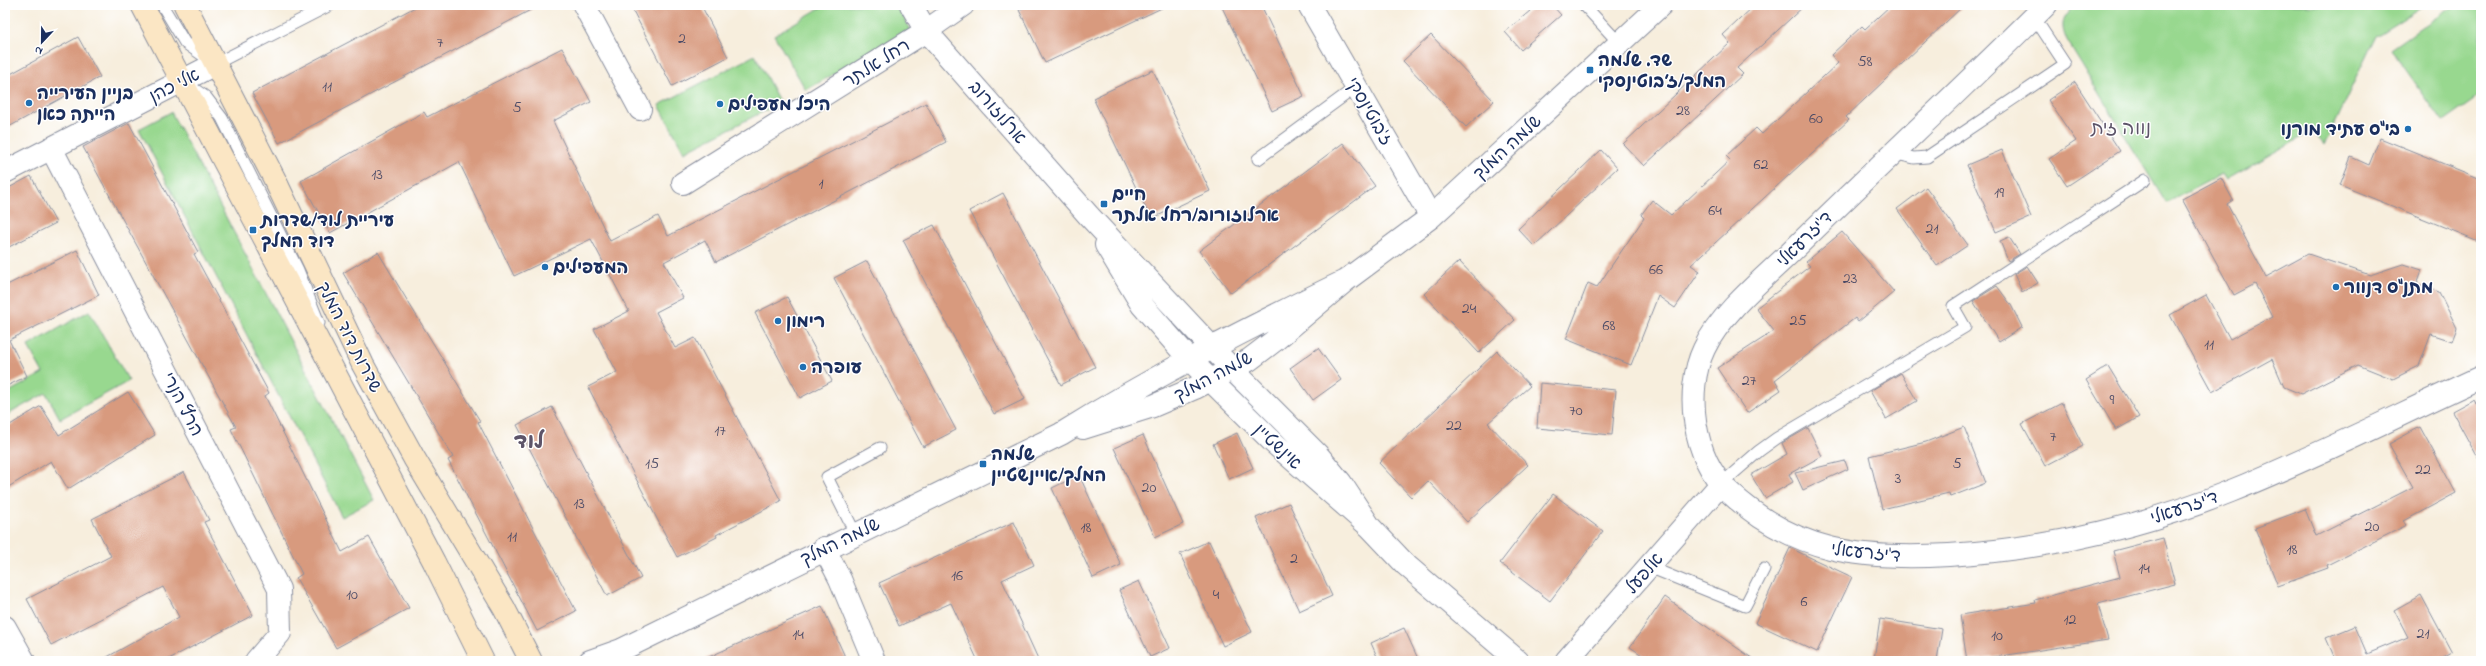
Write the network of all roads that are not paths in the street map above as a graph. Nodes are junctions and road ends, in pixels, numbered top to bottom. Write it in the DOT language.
graph roads {
  1 [pos="142,5"];
  2 [pos="162,5"];
  3 [pos="185,5"];
  4 [pos="330,5"];
  5 [pos="584,5"];
  6 [pos="911,5"];
  7 [pos="963,5"];
  8 [pos="1309,5"];
  9 [pos="1584,5"];
  10 [pos="1661,5"];
  11 [pos="2040,11"];
  12 [pos="926,31"];
  13 [pos="1620,44"];
  14 [pos="215,64"];
  15 [pos="181,81"];
  16 [pos="1356,87"];
  17 [pos="640,109"];
  18 [pos="51,148"];
  19 [pos="1891,153"];
  20 [pos="1258,159"];
  21 [pos="5,172"];
  22 [pos="2145,180"];
  23 [pos="683,183"];
  24 [pos="1089,216"];
  25 [pos="1431,217"];
  26 [pos="1346,281"];
  27 [pos="1213,348"];
  28 [pos="1190,360"];
  29 [pos="1232,369"];
  30 [pos="2481,377"];
  31 [pos="1210,381"];
  32 [pos="1061,434"];
  33 [pos="880,448"];
  34 [pos="1721,484"];
  35 [pos="1370,527"];
  36 [pos="855,533"];
  37 [pos="824,548"];
  38 [pos="1649,567"];
  39 [pos="1764,569"];
  40 [pos="5,627"];
  41 [pos="616,655"];
  42 [pos="24,661"];
  43 [pos="256,661"];
  44 [pos="483,661"];
  45 [pos="531,661"];
  46 [pos="590,661"];
  47 [pos="874,661"];
  48 [pos="1518,661"];
  49 [pos="1566,661"];
  1 -- 15 [label="main road, שדרות דוד המלך"];
  2 -- 14 [label="lane"];
  3 -- 14 [label="main road, שדרות דוד המלך"];
  4 -- 14 [label="lane"];
  5 -- 17 [label="street"];
  6 -- 12 [label="street, ארלוזורוב"];
  7 -- 12 [label="street, רחל אלתר"];
  8 -- 16 [label="street, ז'בוטינסקי"];
  9 -- 13 [label="lane"];
  10 -- 13 [label="street, שלמה המלך"];
  11 -- 19 [label="street, ד'יזרעאלי"];
  11 -- 19 [label="lane"];
  12 -- 23 [label="street, רחל אלתר"];
  12 -- 24 [label="street, ארלוזורוב"];
  13 -- 25 [label="street, שלמה המלך"];
  14 -- 15 [label="street, אלי כהן"];
  14 -- 45 [label="main road, שדרות דוד המלך"];
  15 -- 18 [label="street, אלי כהן"];
  15 -- 44 [label="main road, שדרות דוד המלך"];
  16 -- 20 [label="lane"];
  16 -- 25 [label="street, ז'בוטינסקי"];
  18 -- 21 [label="street, אלי כהן"];
  18 -- 43 [label="street, הרץ הנרי"];
  19 -- 34 [label="street, ד'יזרעאלי"];
  22 -- 34 [label="lane"];
  24 -- 27 [label="street, ארלוזורוב"];
  24 -- 28 [label="street, ארלוזורוב"];
  25 -- 26 [label="street, שלמה המלך"];
  26 -- 27 [label="street, שלמה המלך"];
  26 -- 29 [label="street, שלמה המלך"];
  27 -- 28 [label="street, שלמה המלך"];
  27 -- 29 [label="street, ארלוזורוב"];
  28 -- 31 [label="street, אינשטיין"];
  28 -- 32 [label="street, שלמה המלך"];
  29 -- 31 [label="street, שלמה המלך"];
  29 -- 35 [label="street, אינשטיין"];
  30 -- 34 [label="street, ד'יזרעאלי"];
  31 -- 32 [label="street, שלמה המלך"];
  31 -- 35 [label="street, אינשטיין"];
  32 -- 36 [label="street, שלמה המלך"];
  33 -- 36 [label="lane"];
  34 -- 38 [label="street, אלפעל"];
  35 -- 48 [label="street, אינשטיין"];
  36 -- 37 [label="street, שלמה המלך"];
  37 -- 41 [label="street, שלמה המלך"];
  37 -- 47 [label="street"];
  38 -- 39 [label="lane"];
  38 -- 49 [label="street, אלפעל"];
  40 -- 42 [label="street"];
  41 -- 46 [label="street, שלמה המלך"];
}
